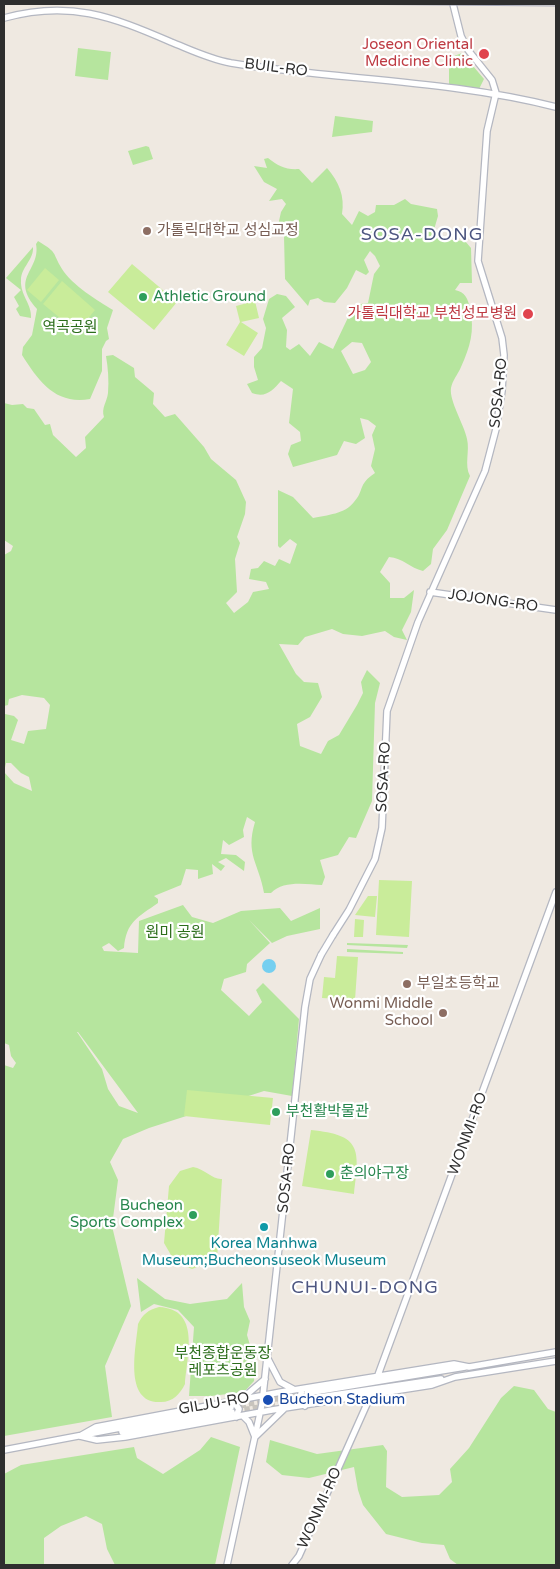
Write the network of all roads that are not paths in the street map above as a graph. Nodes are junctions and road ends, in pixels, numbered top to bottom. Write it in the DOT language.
graph roads {
  1 [pos="453,4"];
  2 [pos="4,18"];
  3 [pos="496,93"];
  4 [pos="556,107"];
  5 [pos="430,592"];
  6 [pos="556,610"];
  7 [pos="556,893"];
  8 [pos="556,1352"];
  9 [pos="267,1356"];
  10 [pos="534,1356"];
  11 [pos="556,1361"];
  12 [pos="382,1364"];
  13 [pos="535,1364"];
  14 [pos="469,1367"];
  15 [pos="388,1374"];
  16 [pos="378,1376"];
  17 [pos="455,1377"];
  18 [pos="265,1378"];
  19 [pos="303,1393"];
  20 [pos="371,1395"];
  21 [pos="263,1396"];
  22 [pos="233,1405"];
  23 [pos="305,1406"];
  24 [pos="285,1408"];
  25 [pos="260,1412"];
  26 [pos="239,1416"];
  27 [pos="80,1436"];
  28 [pos="255,1437"];
  29 [pos="4,1450"];
  30 [pos="227,1565"];
  31 [pos="292,1565"];
  1 -- 3 [label="street"];
  2 -- 3 [label="street, BUIL-RO"];
  3 -- 4 [label="street, BUIL-RO"];
  3 -- 5 [label="street, SOSA-RO"];
  5 -- 6 [label="street, JOJONG-RO"];
  5 -- 9 [label="street, SOSA-RO, bridge"];
  7 -- 12 [label="street, WONMI-RO"];
  8 -- 10 [label="street, GILJU-RO"];
  9 -- 18 [label="street, SOSA-RO"];
  9 -- 19 [label="street"];
  10 -- 13 [label="street"];
  10 -- 14 [label="street, GILJU-RO"];
  11 -- 13 [label="street, GILJU-RO"];
  12 -- 15 [label="street"];
  12 -- 16 [label="street, WONMI-RO"];
  13 -- 17 [label="street, GILJU-RO"];
  14 -- 15 [label="street, GILJU-RO"];
  14 -- 19 [label="street, GILJU-RO"];
  15 -- 16 [label="street, GILJU-RO"];
  16 -- 19 [label="street, GILJU-RO"];
  17 -- 19 [label="street, GILJU-RO"];
  17 -- 20 [label="street, GILJU-RO"];
  18 -- 21 [label="street, SOSA-RO"];
  18 -- 22 [label="street"];
  19 -- 21 [label="street, GILJU-RO"];
  19 -- 23 [label="street"];
  20 -- 23 [label="street, GILJU-RO"];
  20 -- 31 [label="street, WONMI-RO"];
  21 -- 22 [label="street, GILJU-RO"];
  21 -- 25 [label="street, SOSA-RO"];
  22 -- 26 [label="street"];
  22 -- 27 [label="street, GILJU-RO"];
  22 -- 27 [label="street, GILJU-RO"];
  23 -- 24 [label="street, GILJU-RO"];
  24 -- 25 [label="street, GILJU-RO"];
  24 -- 28 [label="street"];
  25 -- 26 [label="street, GILJU-RO"];
  25 -- 28 [label="street, SOSA-RO"];
  26 -- 27 [label="street, GILJU-RO"];
  26 -- 28 [label="street"];
  27 -- 29 [label="street, GILJU-RO"];
  28 -- 30 [label="street, SOSA-RO"];
}
